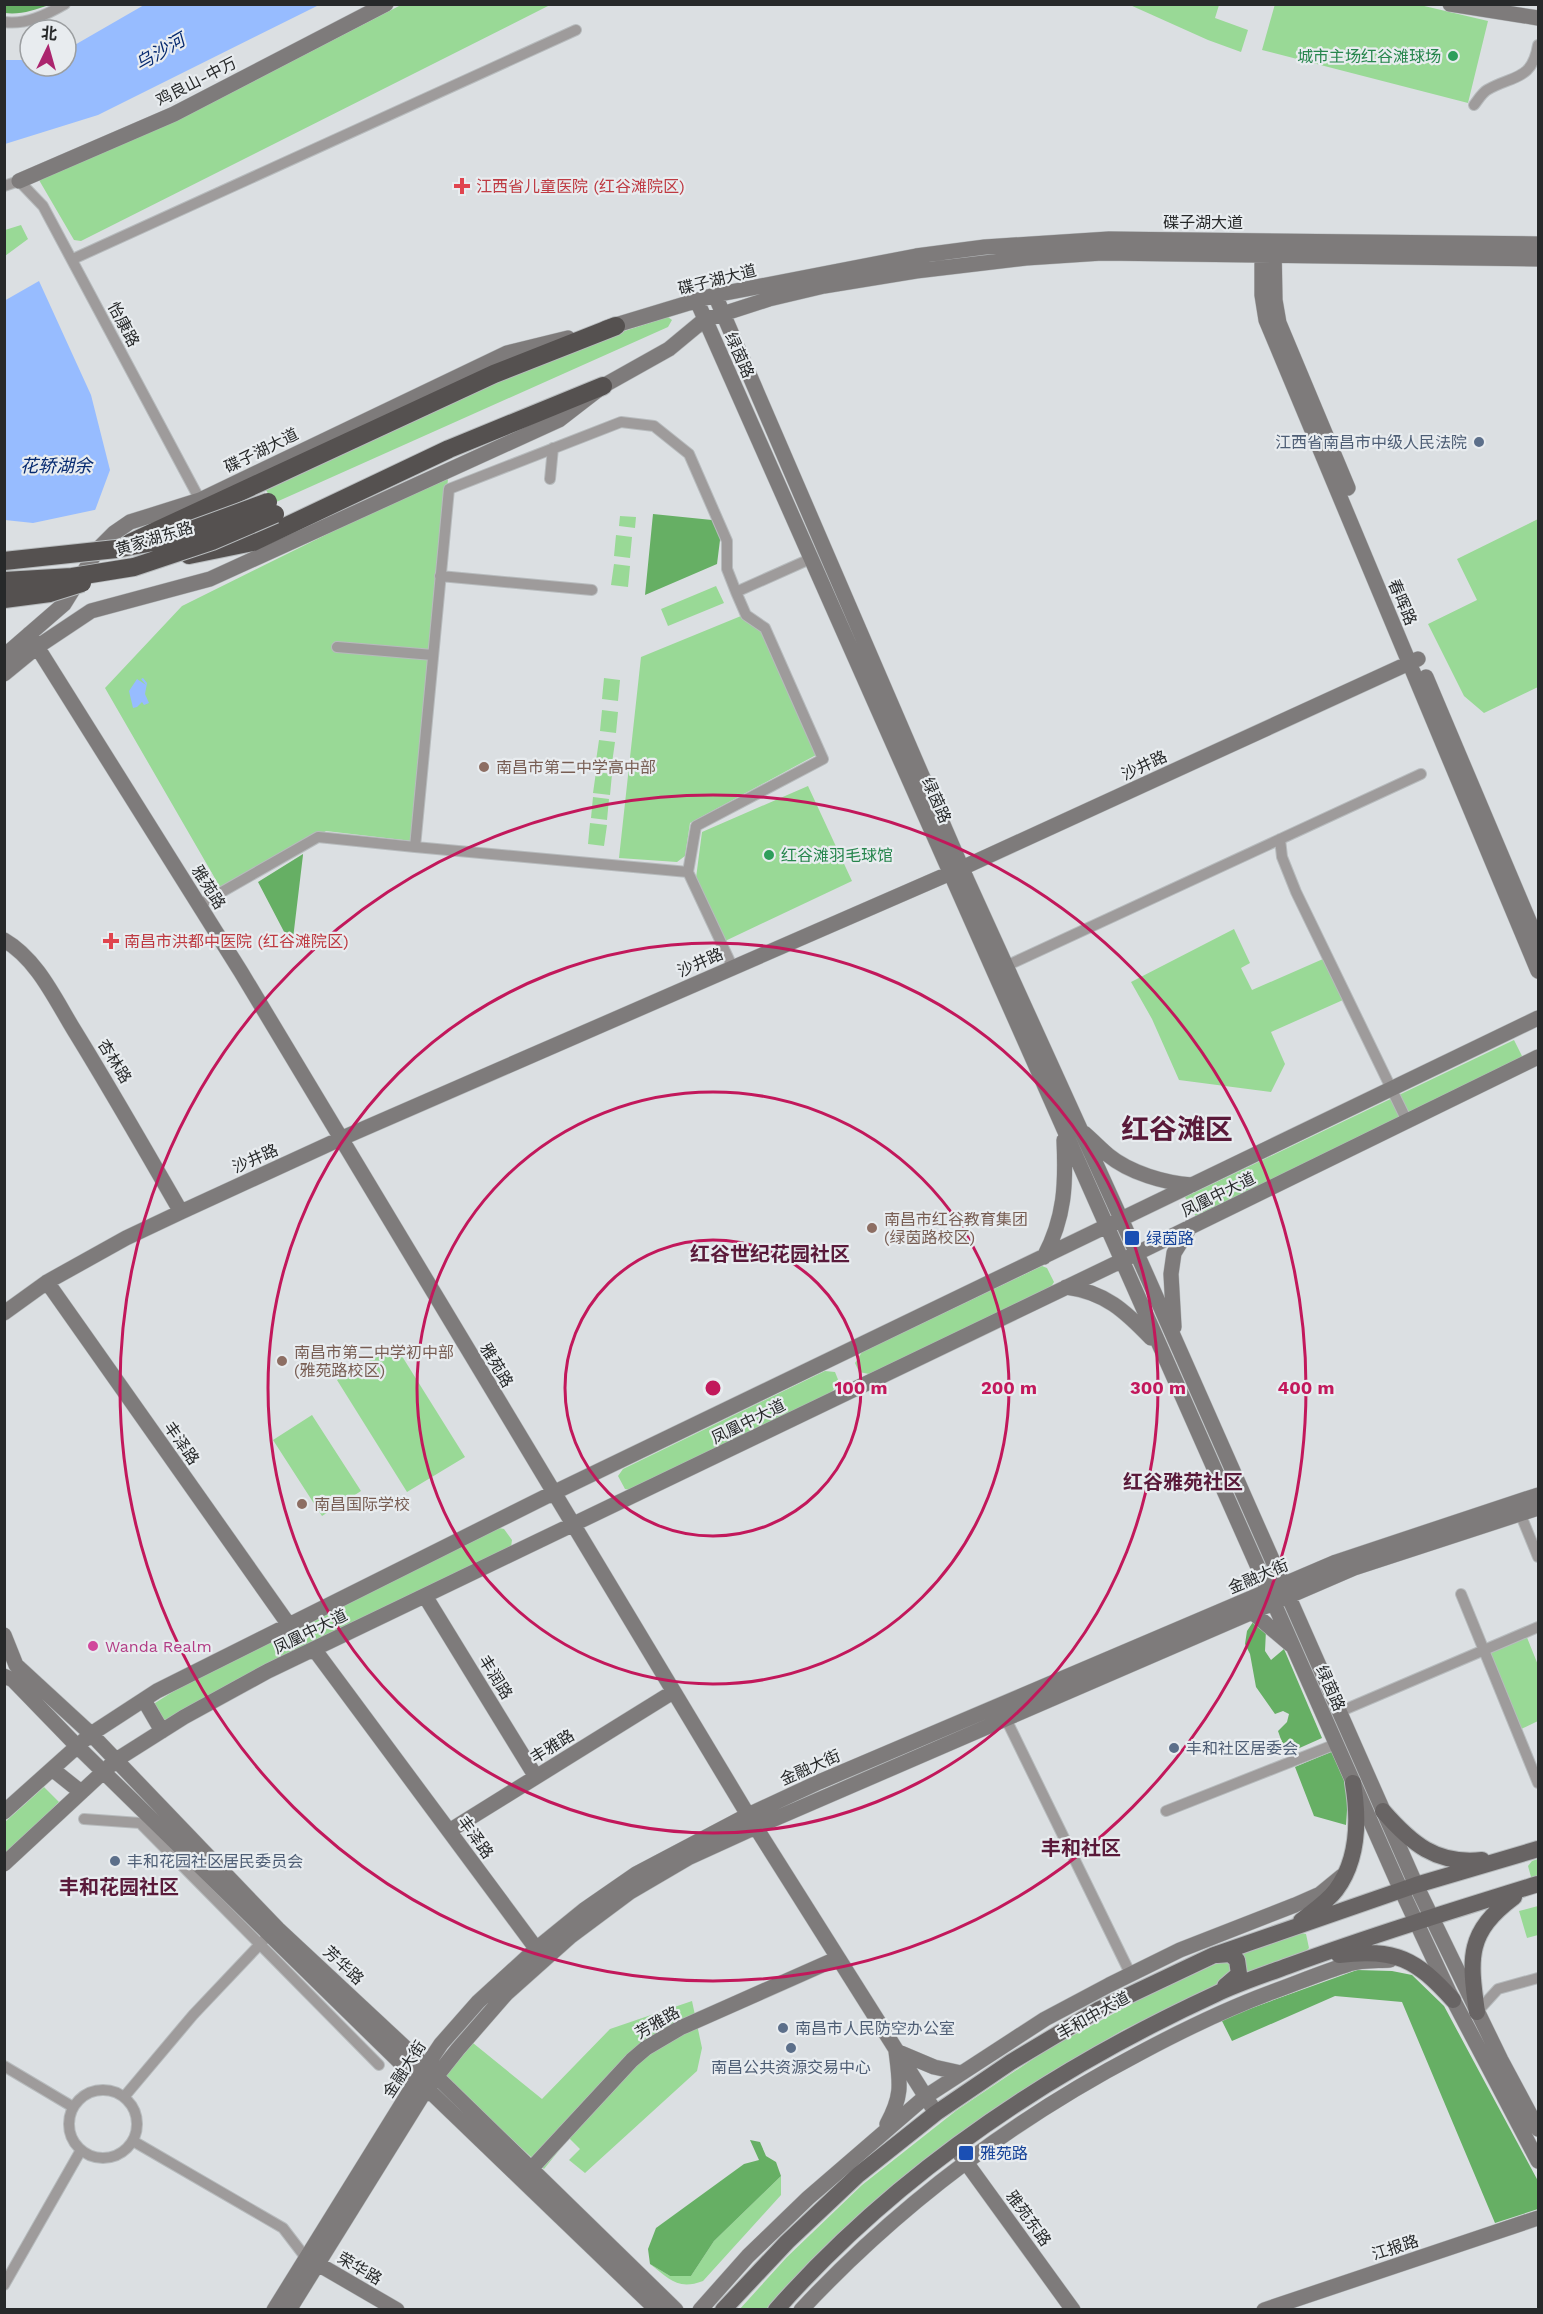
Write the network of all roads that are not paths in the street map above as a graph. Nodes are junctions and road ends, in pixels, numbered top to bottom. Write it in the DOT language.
graph roads {
  1 [pos="64,4"];
  2 [pos="386,4"];
  3 [pos="1450,4"];
  4 [pos="1539,18"];
  5 [pos="4,22"];
  6 [pos="576,30"];
  7 [pos="1539,45"];
  8 [pos="1474,105"];
  9 [pos="12,184"];
  10 [pos="1539,244"];
  11 [pos="1268,248"];
  12 [pos="73,259"];
  13 [pos="1539,259"];
  14 [pos="715,295"];
  15 [pos="697,301"];
  16 [pos="722,315"];
  17 [pos="704,320"];
  18 [pos="616,326"];
  19 [pos="603,386"];
  20 [pos="553,448"];
  21 [pos="550,478"];
  22 [pos="200,500"];
  23 [pos="4,548"];
  24 [pos="116,549"];
  25 [pos="810,559"];
  26 [pos="4,561"];
  27 [pos="134,567"];
  28 [pos="440,576"];
  29 [pos="4,581"];
  30 [pos="592,590"];
  31 [pos="736,592"];
  32 [pos="4,599"];
  33 [pos="33,640"];
  34 [pos="337,647"];
  35 [pos="433,655"];
  36 [pos="4,656"];
  37 [pos="1414,661"];
  38 [pos="4,674"];
  39 [pos="1421,774"];
  40 [pos="1280,839"];
  41 [pos="415,847"];
  42 [pos="956,870"];
  43 [pos="688,872"];
  44 [pos="199,905"];
  45 [pos="4,940"];
  46 [pos="1539,942"];
  47 [pos="1006,966"];
  48 [pos="733,968"];
  49 [pos="1539,971"];
  50 [pos="1539,1018"];
  51 [pos="1539,1057"];
  52 [pos="1392,1089"];
  53 [pos="1407,1121"];
  54 [pos="1071,1129"];
  55 [pos="340,1139"];
  56 [pos="1192,1185"];
  57 [pos="182,1212"];
  58 [pos="1121,1220"];
  59 [pos="1106,1227"];
  60 [pos="1190,1227"];
  61 [pos="1136,1254"];
  62 [pos="1044,1257"];
  63 [pos="1121,1261"];
  64 [pos="47,1282"];
  65 [pos="1066,1287"];
  66 [pos="4,1313"];
  67 [pos="1176,1342"];
  68 [pos="1161,1349"];
  69 [pos="553,1493"];
  70 [pos="1539,1495"];
  71 [pos="1532,1510"];
  72 [pos="1237,1521"];
  73 [pos="573,1525"];
  74 [pos="1539,1557"];
  75 [pos="1286,1591"];
  76 [pos="1461,1594"];
  77 [pos="425,1596"];
  78 [pos="1271,1597"];
  79 [pos="1250,1606"];
  80 [pos="289,1625"];
  81 [pos="1539,1627"];
  82 [pos="4,1635"];
  83 [pos="1293,1648"];
  84 [pos="314,1649"];
  85 [pos="1484,1650"];
  86 [pos="4,1676"];
  87 [pos="674,1692"];
  88 [pos="144,1700"];
  89 [pos="1339,1712"];
  90 [pos="1006,1719"];
  91 [pos="162,1731"];
  92 [pos="91,1734"];
  93 [pos="1336,1744"];
  94 [pos="77,1746"];
  95 [pos="116,1760"];
  96 [pos="52,1769"];
  97 [pos="103,1772"];
  98 [pos="536,1777"];
  99 [pos="1353,1783"];
  100 [pos="1539,1783"];
  101 [pos="81,1792"];
  102 [pos="1383,1810"];
  103 [pos="1166,1811"];
  104 [pos="4,1812"];
  105 [pos="84,1819"];
  106 [pos="752,1821"];
  107 [pos="448,1831"];
  108 [pos="1539,1849"];
  109 [pos="1513,1857"];
  110 [pos="4,1864"];
  111 [pos="1346,1872"];
  112 [pos="1531,1887"];
  113 [pos="1409,1888"];
  114 [pos="1424,1919"];
  115 [pos="1294,1927"];
  116 [pos="265,1939"];
  117 [pos="540,1954"];
  118 [pos="1214,1955"];
  119 [pos="838,1958"];
  120 [pos="1402,1959"];
  121 [pos="1306,1960"];
  122 [pos="1130,1973"];
  123 [pos="1539,1978"];
  124 [pos="1217,1993"];
  125 [pos="1453,2000"];
  126 [pos="1477,2012"];
  127 [pos="896,2051"];
  128 [pos="379,2065"];
  129 [pos="4,2066"];
  130 [pos="961,2073"];
  131 [pos="427,2078"];
  132 [pos="124,2097"];
  133 [pos="925,2097"];
  134 [pos="74,2107"];
  135 [pos="936,2113"];
  136 [pos="1539,2129"];
  137 [pos="882,2133"];
  138 [pos="133,2141"];
  139 [pos="955,2147"];
  140 [pos="81,2150"];
  141 [pos="965,2161"];
  142 [pos="1539,2161"];
  143 [pos="531,2169"];
  144 [pos="1539,2218"];
  145 [pos="312,2261"];
  146 [pos="4,2286"];
  147 [pos="274,2310"];
  148 [pos="289,2310"];
  149 [pos="397,2310"];
  150 [pos="657,2310"];
  151 [pos="676,2310"];
  152 [pos="700,2310"];
  153 [pos="723,2310"];
  154 [pos="776,2310"];
  155 [pos="801,2310"];
  156 [pos="1073,2310"];
  157 [pos="1264,2310"];
  1 -- 5 [label="street"];
  2 -- 9 [label="main road, 鸡良山-中万"];
  3 -- 4 [label="main road"];
  6 -- 12 [label="street"];
  7 -- 8 [label="street"];
  9 -- 12 [label="street, 怡康路"];
  10 -- 11 [label="main road, 碟子湖大道"];
  11 -- 13 [label="main road, 碟子湖大道"];
  11 -- 14 [label="main road, 碟子湖大道"];
  11 -- 16 [label="main road, 碟子湖大道"];
  11 -- 37 [label="main road, 春晖路"];
  12 -- 22 [label="street, 怡康路"];
  14 -- 15 [label="main road, 碟子湖大道"];
  14 -- 16 [label="main road, 绿茵路"];
  15 -- 17 [label="main road, 绿茵路"];
  15 -- 18 [label="main road, 碟子湖大道"];
  16 -- 17 [label="main road, 碟子湖大道"];
  16 -- 42 [label="main road, 绿茵路"];
  17 -- 19 [label="main road, 碟子湖大道"];
  17 -- 25 [label="main road, 绿茵路"];
  18 -- 22 [label="main road, 碟子湖大道"];
  18 -- 24 [label="highway, bridge"];
  19 -- 27 [label="highway, bridge"];
  19 -- 33 [label="main road, 碟子湖大道"];
  20 -- 21 [label="street"];
  20 -- 28 [label="street"];
  20 -- 31 [label="street"];
  22 -- 33 [label="main road, 碟子湖大道"];
  23 -- 24 [label="highway, bridge"];
  24 -- 26 [label="highway, 黄家湖东路, bridge"];
  24 -- 27 [label="highway, 黄家湖东路, bridge"];
  25 -- 31 [label="street"];
  25 -- 42 [label="main road, 绿茵路"];
  27 -- 29 [label="highway, 黄家湖东路, bridge"];
  27 -- 32 [label="highway, bridge"];
  28 -- 30 [label="street"];
  28 -- 35 [label="street"];
  31 -- 43 [label="street"];
  33 -- 36 [label="main road, 碟子湖大道"];
  33 -- 38 [label="main road, 碟子湖大道"];
  33 -- 44 [label="main road, 雅苑路"];
  34 -- 35 [label="street"];
  35 -- 41 [label="street"];
  37 -- 42 [label="main road, 沙井路"];
  37 -- 46 [label="main road, 春晖路"];
  37 -- 49 [label="main road, 春晖路"];
  39 -- 40 [label="street"];
  40 -- 47 [label="street"];
  40 -- 52 [label="street"];
  41 -- 43 [label="street"];
  41 -- 44 [label="street"];
  42 -- 47 [label="main road, 绿茵路"];
  42 -- 48 [label="main road, 沙井路"];
  42 -- 54 [label="main road, 绿茵路"];
  43 -- 48 [label="street"];
  44 -- 55 [label="main road, 雅苑路"];
  45 -- 57 [label="main road, 杏林路"];
  47 -- 54 [label="main road, 绿茵路"];
  48 -- 55 [label="main road, 沙井路"];
  50 -- 52 [label="main road, 凤凰中大道"];
  51 -- 53 [label="main road, 凤凰中大道"];
  52 -- 53 [label="street"];
  52 -- 56 [label="main road, 凤凰中大道"];
  53 -- 60 [label="main road, 凤凰中大道"];
  54 -- 56 [label="main road"];
  54 -- 58 [label="main road, 绿茵路"];
  54 -- 59 [label="main road, 绿茵路"];
  54 -- 62 [label="main road"];
  55 -- 57 [label="main road, 沙井路"];
  55 -- 69 [label="main road, 雅苑路"];
  56 -- 58 [label="main road, 凤凰中大道"];
  57 -- 64 [label="main road, 沙井路"];
  58 -- 59 [label="main road, 凤凰中大道"];
  58 -- 61 [label="main road, 绿茵路"];
  59 -- 62 [label="main road, 凤凰中大道"];
  59 -- 63 [label="main road, 绿茵路"];
  60 -- 61 [label="main road, 凤凰中大道"];
  60 -- 67 [label="main road"];
  61 -- 63 [label="main road, 凤凰中大道"];
  61 -- 67 [label="main road, 绿茵路"];
  62 -- 69 [label="main road, 凤凰中大道"];
  63 -- 65 [label="main road, 凤凰中大道"];
  63 -- 68 [label="main road, 绿茵路"];
  64 -- 66 [label="main road, 沙井路"];
  64 -- 80 [label="main road, 丰泽路"];
  65 -- 68 [label="main road"];
  65 -- 73 [label="main road, 凤凰中大道"];
  67 -- 75 [label="main road, 绿茵路"];
  68 -- 72 [label="main road, 绿茵路"];
  69 -- 73 [label="main road, 雅苑路"];
  69 -- 80 [label="main road, 凤凰中大道"];
  70 -- 75 [label="main road, 金融大街"];
  71 -- 74 [label="street"];
  71 -- 75 [label="main road, 金融大街"];
  72 -- 78 [label="main road, 绿茵路"];
  72 -- 79 [label="main road"];
  73 -- 77 [label="main road, 凤凰中大道"];
  73 -- 87 [label="main road, 雅苑路"];
  75 -- 78 [label="main road, 金融大街"];
  75 -- 89 [label="main road, 绿茵路"];
  76 -- 85 [label="street"];
  77 -- 84 [label="main road, 凤凰中大道"];
  77 -- 98 [label="main road, 丰润路"];
  78 -- 79 [label="main road, 金融大街"];
  78 -- 83 [label="main road, 绿茵路"];
  79 -- 83 [label="main road"];
  79 -- 90 [label="main road, 金融大街"];
  79 -- 106 [label="main road, 金融大街"];
  80 -- 88 [label="main road, 凤凰中大道"];
  81 -- 85 [label="street"];
  82 -- 92 [label="main road, 芳华路"];
  83 -- 93 [label="main road, 绿茵路"];
  84 -- 91 [label="main road, 凤凰中大道"];
  84 -- 107 [label="main road, 丰泽路"];
  85 -- 89 [label="street"];
  85 -- 100 [label="street"];
  86 -- 94 [label="main road, 芳华路"];
  87 -- 98 [label="main road, 丰雅路"];
  87 -- 106 [label="main road, 雅苑路"];
  88 -- 91 [label="main road"];
  88 -- 92 [label="main road, 凤凰中大道"];
  89 -- 102 [label="main road, 绿茵路"];
  90 -- 106 [label="main road, 金融大街"];
  90 -- 122 [label="street"];
  91 -- 95 [label="main road, 凤凰中大道"];
  92 -- 94 [label="main road, 凤凰中大道"];
  92 -- 95 [label="main road, 芳华路"];
  93 -- 99 [label="main road, 绿茵路"];
  93 -- 103 [label="street"];
  94 -- 96 [label="main road, 凤凰中大道"];
  94 -- 97 [label="main road, 芳华路"];
  95 -- 97 [label="main road, 凤凰中大道"];
  95 -- 131 [label="main road, 芳华路"];
  96 -- 101 [label="main road"];
  96 -- 104 [label="main road, 凤凰中大道"];
  97 -- 101 [label="main road, 凤凰中大道"];
  97 -- 116 [label="main road, 芳华路"];
  98 -- 107 [label="main road, 丰雅路"];
  99 -- 111 [label="main road"];
  99 -- 113 [label="main road, 绿茵路"];
  101 -- 110 [label="main road, 凤凰中大道"];
  102 -- 109 [label="main road"];
  102 -- 113 [label="main road, 绿茵路"];
  105 -- 116 [label="street"];
  106 -- 117 [label="main road, 金融大街"];
  106 -- 119 [label="main road, 雅苑路"];
  107 -- 117 [label="main road, 丰泽路"];
  108 -- 109 [label="main road, 丰和中大道"];
  109 -- 113 [label="main road, 丰和中大道"];
  111 -- 115 [label="main road"];
  111 -- 122 [label="main road"];
  112 -- 114 [label="main road"];
  112 -- 126 [label="main road"];
  113 -- 114 [label="main road, 绿茵路"];
  113 -- 115 [label="main road, 丰和中大道"];
  114 -- 121 [label="main road"];
  114 -- 125 [label="main road, 绿茵路"];
  114 -- 126 [label="main road, 绿茵路"];
  115 -- 118 [label="main road, 丰和中大道"];
  116 -- 128 [label="street"];
  116 -- 131 [label="main road, 芳华路"];
  116 -- 132 [label="street"];
  117 -- 131 [label="main road, 金融大街"];
  118 -- 124 [label="main road"];
  118 -- 135 [label="main road, 丰和中大道"];
  119 -- 127 [label="main road, 雅苑路"];
  119 -- 143 [label="main road, 芳雅路"];
  120 -- 121 [label="main road"];
  120 -- 125 [label="main road"];
  120 -- 141 [label="main road"];
  121 -- 124 [label="main road"];
  122 -- 130 [label="main road"];
  123 -- 126 [label="street"];
  124 -- 139 [label="main road"];
  125 -- 142 [label="main road, 绿茵路"];
  126 -- 136 [label="main road, 绿茵路"];
  127 -- 130 [label="main road"];
  127 -- 133 [label="main road, 雅苑路"];
  127 -- 137 [label="main road"];
  129 -- 134 [label="street"];
  130 -- 133 [label="main road"];
  131 -- 143 [label="main road, 芳华路"];
  131 -- 145 [label="main road, 金融大街"];
  131 -- 150 [label="main road, 芳华路"];
  132 -- 134 [label="street"];
  132 -- 138 [label="street"];
  133 -- 135 [label="main road, 雅苑路"];
  133 -- 137 [label="main road"];
  134 -- 140 [label="street"];
  135 -- 153 [label="main road, 丰和中大道"];
  137 -- 152 [label="main road"];
  138 -- 140 [label="street"];
  138 -- 145 [label="street"];
  139 -- 141 [label="main road, 雅苑东路"];
  139 -- 154 [label="main road"];
  140 -- 146 [label="street"];
  141 -- 155 [label="main road"];
  141 -- 156 [label="main road, 雅苑东路"];
  143 -- 151 [label="main road, 芳华路"];
  144 -- 157 [label="main road, 江报路"];
  145 -- 147 [label="main road, 金融大街"];
  145 -- 148 [label="main road, 金融大街"];
  145 -- 149 [label="main road, 荣华路"];
}
